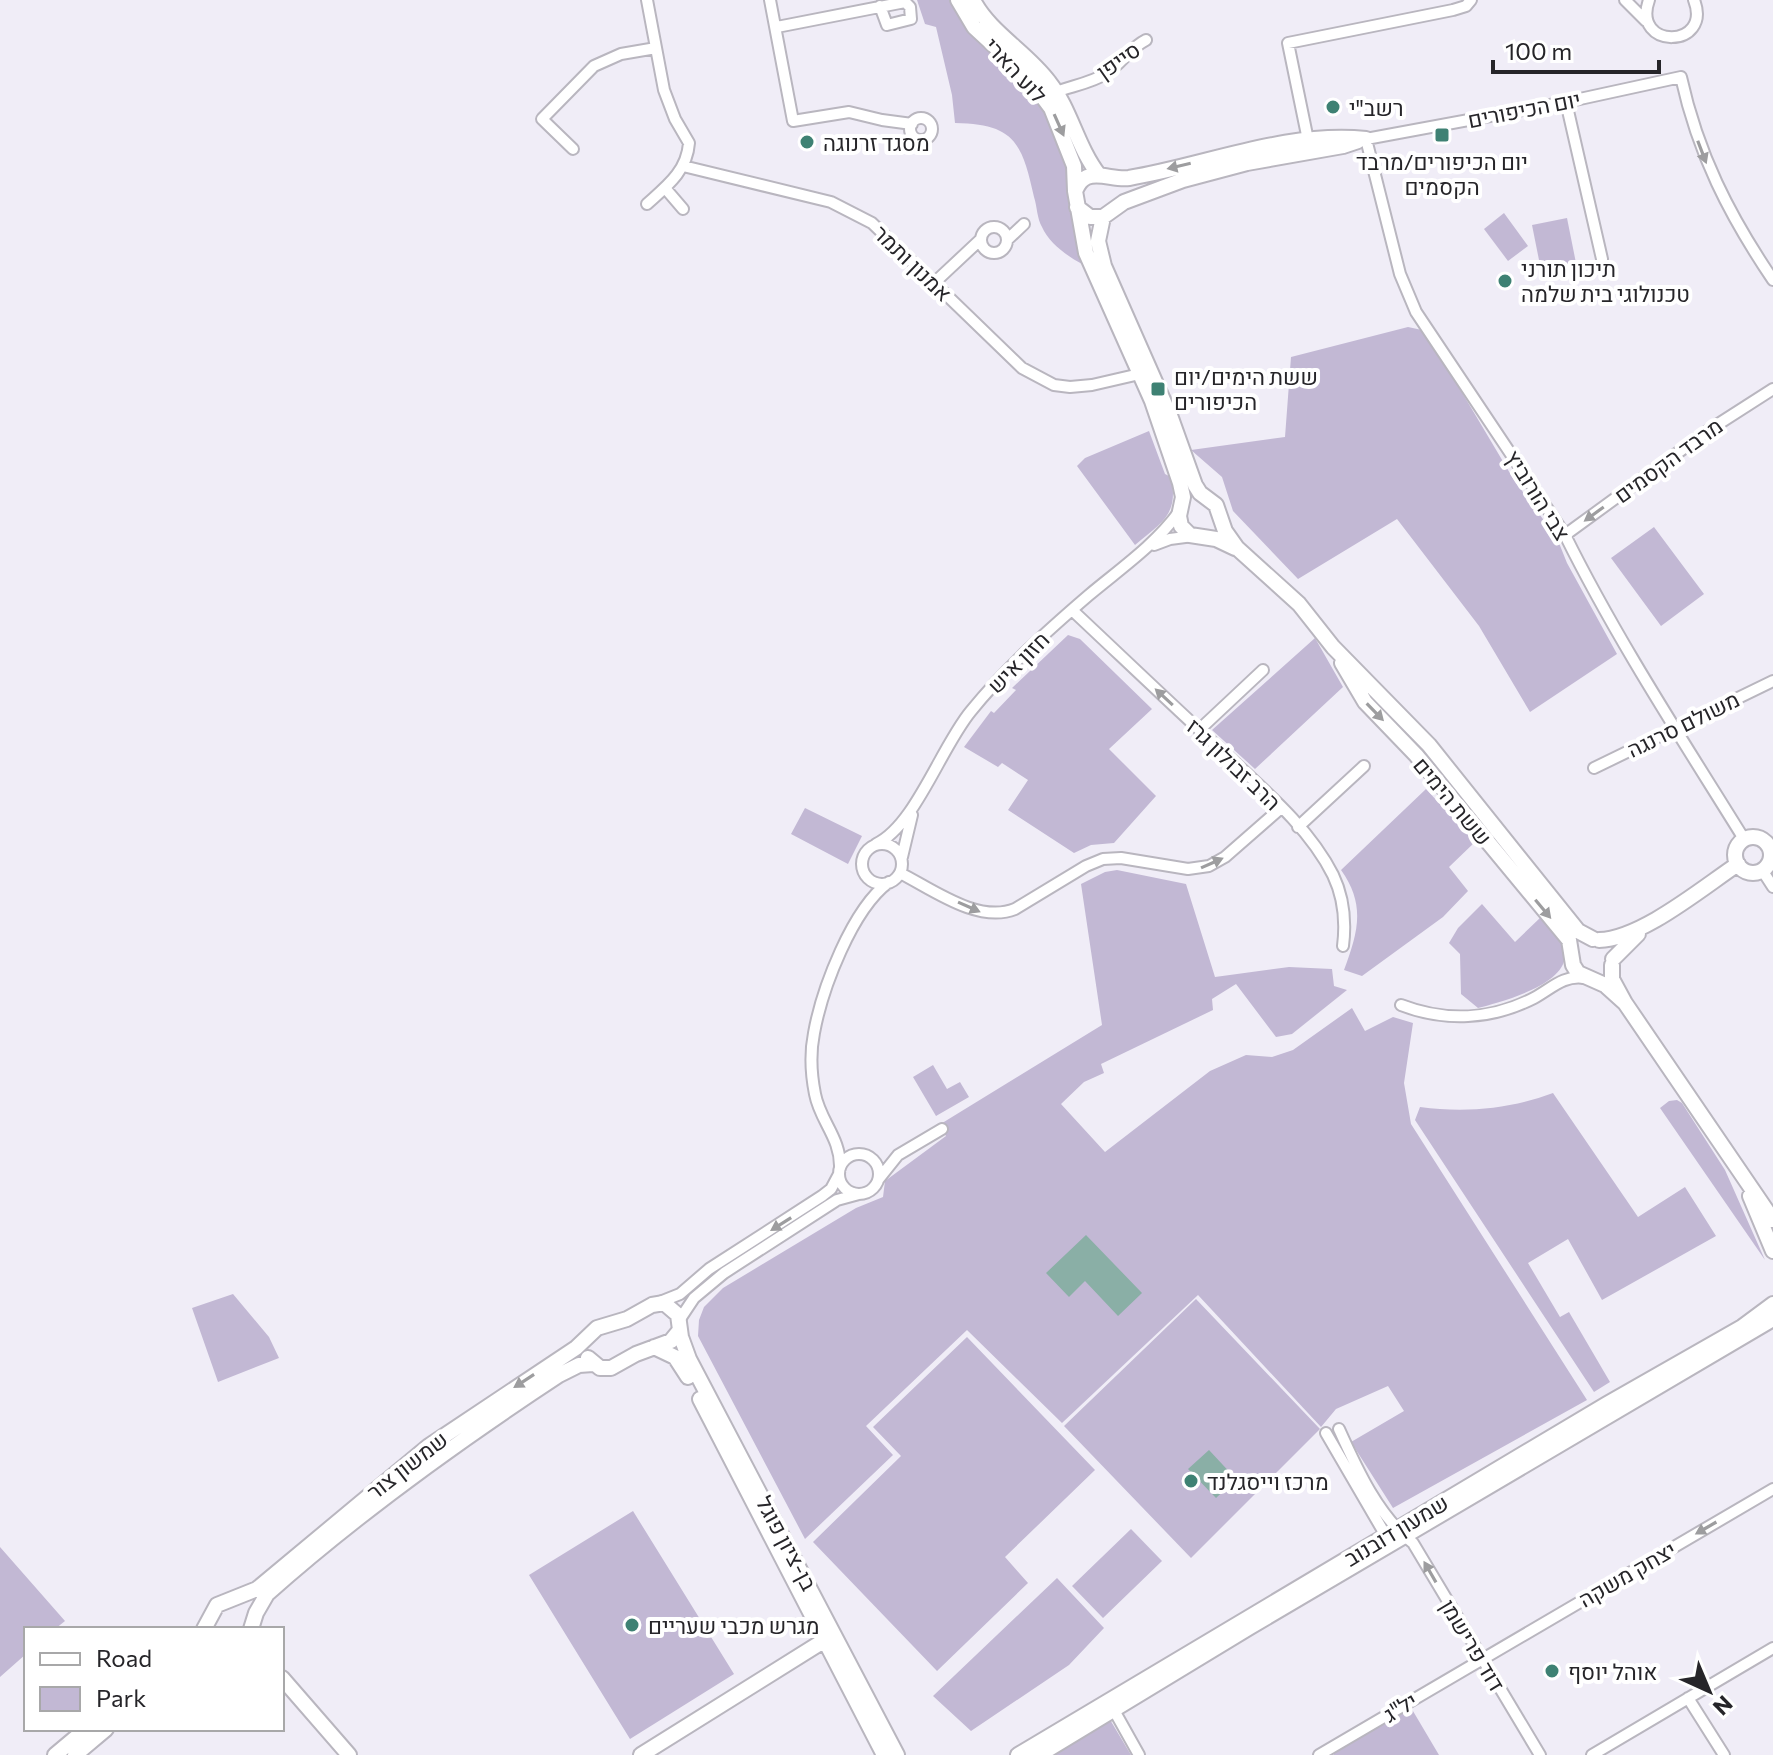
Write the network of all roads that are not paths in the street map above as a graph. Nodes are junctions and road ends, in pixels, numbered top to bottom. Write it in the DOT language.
graph roads {
  1 [pos="647,0"];
  2 [pos="770,0"];
  3 [pos="1471,0"];
  4 [pos="1625,0"];
  5 [pos="1649,0"];
  6 [pos="964,1"];
  7 [pos="1696,2"];
  8 [pos="880,6"];
  9 [pos="1648,23"];
  10 [pos="777,27"];
  11 [pos="1146,40"];
  12 [pos="656,48"];
  13 [pos="1050,95"];
  14 [pos="1566,102"];
  15 [pos="912,124"];
  16 [pos="1366,139"];
  17 [pos="1308,140"];
  18 [pos="573,149"];
  19 [pos="683,166"];
  20 [pos="1102,177"];
  21 [pos="665,188"];
  22 [pos="1075,198"];
  23 [pos="647,204"];
  24 [pos="683,209"];
  25 [pos="1108,212"];
  26 [pos="1024,224"];
  27 [pos="981,239"];
  28 [pos="1007,240"];
  29 [pos="1602,259"];
  30 [pos="1773,280"];
  31 [pos="934,283"];
  32 [pos="1145,373"];
  33 [pos="1773,389"];
  34 [pos="1206,497"];
  35 [pos="1181,509"];
  36 [pos="1220,514"];
  37 [pos="1565,535"];
  38 [pos="1198,536"];
  39 [pos="1240,551"];
  40 [pos="1138,554"];
  41 [pos="1072,610"];
  42 [pos="1333,647"];
  43 [pos="1263,670"];
  44 [pos="1773,681"];
  45 [pos="1675,728"];
  46 [pos="1199,730"];
  47 [pos="1364,766"];
  48 [pos="1594,768"];
  49 [pos="922,791"];
  50 [pos="1281,808"];
  51 [pos="1298,827"];
  52 [pos="1744,839"];
  53 [pos="876,844"];
  54 [pos="1771,847"];
  55 [pos="901,859"];
  56 [pos="1738,864"];
  57 [pos="1762,870"];
  58 [pos="863,872"];
  59 [pos="900,873"];
  60 [pos="889,882"];
  61 [pos="1773,887"];
  62 [pos="858,919"];
  63 [pos="1652,921"];
  64 [pos="1596,939"];
  65 [pos="1343,946"];
  66 [pos="1572,957"];
  67 [pos="1612,962"];
  68 [pos="1589,979"];
  69 [pos="1556,984"];
  70 [pos="1625,1003"];
  71 [pos="1401,1005"];
  72 [pos="942,1129"];
  73 [pos="832,1132"];
  74 [pos="865,1155"];
  75 [pos="898,1155"];
  76 [pos="839,1171"];
  77 [pos="1743,1177"];
  78 [pos="878,1182"];
  79 [pos="859,1194"];
  80 [pos="1773,1220"];
  81 [pos="1773,1251"];
  82 [pos="660,1302"];
  83 [pos="1773,1304"];
  84 [pos="1773,1319"];
  85 [pos="680,1325"];
  86 [pos="588,1336"];
  87 [pos="654,1347"];
  88 [pos="593,1364"];
  89 [pos="1339,1429"];
  90 [pos="1326,1433"];
  91 [pos="1773,1489"];
  92 [pos="1395,1534"];
  93 [pos="233,1600"];
  94 [pos="208,1625"];
  95 [pos="252,1626"];
  96 [pos="825,1640"];
  97 [pos="1773,1648"];
  98 [pos="1480,1659"];
  99 [pos="284,1680"];
  100 [pos="1688,1698"];
  101 [pos="1110,1705"];
  102 [pos="84,1731"];
  103 [pos="104,1731"];
  104 [pos="55,1755"];
  105 [pos="75,1755"];
  106 [pos="349,1755"];
  107 [pos="641,1755"];
  108 [pos="884,1755"];
  109 [pos="897,1755"];
  110 [pos="1018,1755"];
  111 [pos="1039,1755"];
  112 [pos="1139,1755"];
  113 [pos="1319,1755"];
  114 [pos="1540,1755"];
  115 [pos="1592,1755"];
  116 [pos="1724,1755"];
  1 -- 12 [label="street"];
  2 -- 10 [label="street"];
  3 -- 17 [label="street"];
  4 -- 9 [label="street"];
  5 -- 9 [label="street"];
  6 -- 13 [label="street, לוע הארי"];
  7 -- 9 [label="street"];
  8 -- 10 [label="street"];
  10 -- 15 [label="street"];
  11 -- 13 [label="street, סייפן"];
  12 -- 18 [label="street"];
  12 -- 19 [label="street"];
  13 -- 20 [label="street, לוע הארי"];
  13 -- 22 [label="street, לוע הארי, one-way"];
  14 -- 16 [label="street, יום הכיפורים"];
  14 -- 29 [label="street"];
  14 -- 30 [label="street, יום הכיפורים, one-way"];
  16 -- 17 [label="street, יום הכיפורים"];
  16 -- 25 [label="street, יום הכיפורים"];
  16 -- 37 [label="street, צבי הורוביץ"];
  17 -- 20 [label="street, יום הכיפורים, one-way"];
  19 -- 21 [label="street"];
  19 -- 31 [label="street, אמנון ותמר"];
  20 -- 22 [label="street"];
  20 -- 25 [label="street"];
  21 -- 23 [label="street"];
  21 -- 24 [label="street"];
  22 -- 25 [label="street"];
  22 -- 32 [label="street"];
  25 -- 32 [label="street"];
  26 -- 28 [label="street"];
  27 -- 28 [label="street"];
  27 -- 28 [label="street"];
  27 -- 31 [label="street"];
  31 -- 32 [label="street, אמנון ותמר"];
  32 -- 34 [label="street"];
  32 -- 35 [label="street"];
  33 -- 37 [label="street, מרבד הקסמים, one-way"];
  34 -- 35 [label="street"];
  34 -- 36 [label="street"];
  35 -- 38 [label="street"];
  35 -- 40 [label="street, חזון איש"];
  36 -- 38 [label="street"];
  36 -- 39 [label="street, ששת הימים"];
  37 -- 45 [label="street, צבי הורוביץ"];
  38 -- 39 [label="street, ששת הימים"];
  38 -- 40 [label="street, חזון איש"];
  39 -- 42 [label="street, ששת הימים"];
  40 -- 41 [label="street, חזון איש"];
  46 -- 41 [label="street, הרב זבולון גרז, one-way"];
  41 -- 49 [label="street, חזון איש"];
  42 -- 64 [label="street, ששת הימים"];
  42 -- 66 [label="street, ששת הימים, one-way"];
  43 -- 46 [label="street"];
  44 -- 45 [label="street, משולם סרנגה"];
  45 -- 48 [label="street, משולם סרנגה"];
  45 -- 52 [label="street, צבי הורוביץ"];
  46 -- 50 [label="street, הרב זבולון גרז"];
  47 -- 51 [label="street"];
  49 -- 53 [label="street, חזון איש"];
  49 -- 55 [label="street, חזון איש"];
  50 -- 51 [label="street, הרב זבולון גרז"];
  59 -- 50 [label="street, one-way"];
  51 -- 65 [label="street, הרב זבולון גרז"];
  52 -- 54 [label="street"];
  52 -- 56 [label="street"];
  53 -- 55 [label="street"];
  53 -- 58 [label="street"];
  54 -- 57 [label="street"];
  55 -- 59 [label="street"];
  56 -- 57 [label="street"];
  56 -- 63 [label="street"];
  57 -- 61 [label="street"];
  58 -- 60 [label="street"];
  58 -- 62 [label="street"];
  59 -- 60 [label="street"];
  60 -- 62 [label="street"];
  62 -- 73 [label="street"];
  63 -- 64 [label="street"];
  63 -- 67 [label="street"];
  64 -- 66 [label="street"];
  64 -- 67 [label="street"];
  66 -- 68 [label="street"];
  66 -- 69 [label="street"];
  67 -- 68 [label="street"];
  67 -- 70 [label="street"];
  68 -- 69 [label="street"];
  68 -- 70 [label="street"];
  69 -- 71 [label="street"];
  70 -- 77 [label="street"];
  72 -- 75 [label="street"];
  73 -- 74 [label="street"];
  73 -- 76 [label="street"];
  74 -- 75 [label="street"];
  74 -- 76 [label="street"];
  74 -- 78 [label="street"];
  75 -- 78 [label="street"];
  76 -- 79 [label="street"];
  76 -- 82 [label="street, one-way"];
  77 -- 80 [label="street"];
  77 -- 81 [label="street"];
  78 -- 79 [label="street"];
  79 -- 85 [label="street"];
  82 -- 85 [label="street"];
  82 -- 86 [label="street, שמשון צור"];
  83 -- 92 [label="street, שמעון דובנוב"];
  84 -- 92 [label="street, שמעון דובנוב"];
  85 -- 87 [label="street, שמשון צור"];
  85 -- 109 [label="street, בן-ציון פוגל"];
  86 -- 88 [label="street"];
  86 -- 93 [label="street, שמשון צור, one-way"];
  87 -- 88 [label="street, שמשון צור"];
  87 -- 96 [label="street, בן-ציון פוגל"];
  88 -- 95 [label="street, שמשון צור"];
  89 -- 92 [label="street, דוד פרישמן"];
  90 -- 92 [label="street, דוד פרישמן"];
  91 -- 98 [label="street, יצחק משקה, one-way"];
  98 -- 92 [label="street, דוד פרישמן, one-way"];
  92 -- 101 [label="street, שמעון דובנוב"];
  93 -- 94 [label="street, שמשון צור"];
  93 -- 95 [label="street"];
  96 -- 107 [label="street"];
  96 -- 108 [label="street, בן-ציון פוגל"];
  97 -- 100 [label="street"];
  98 -- 113 [label="street, יל\"ג"];
  98 -- 114 [label="street, דוד פרישמן"];
  99 -- 106 [label="street"];
  100 -- 115 [label="street"];
  100 -- 116 [label="street"];
  101 -- 110 [label="street, שמעון דובנוב"];
  101 -- 111 [label="street, שמעון דובנוב"];
  101 -- 112 [label="street"];
  102 -- 104 [label="street"];
  103 -- 105 [label="street"];
}
